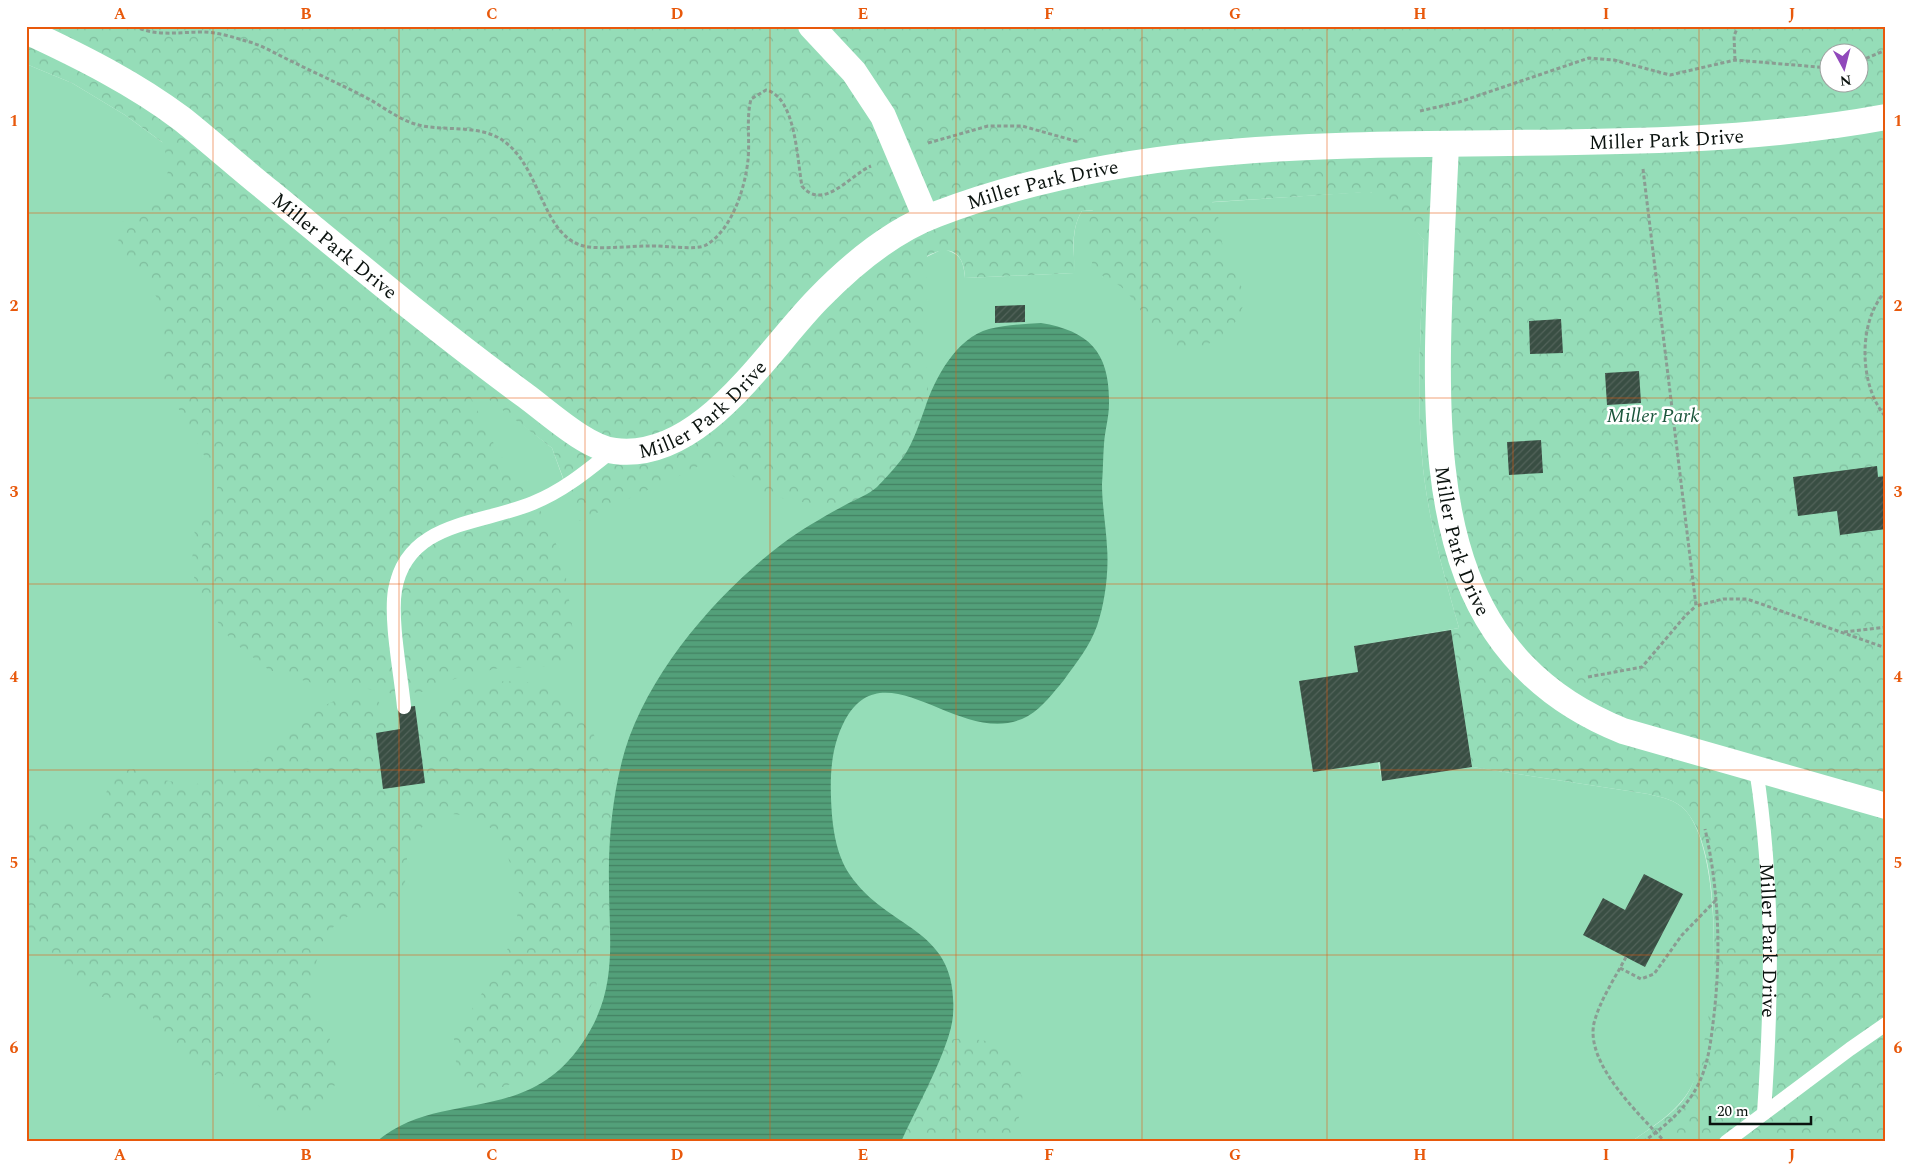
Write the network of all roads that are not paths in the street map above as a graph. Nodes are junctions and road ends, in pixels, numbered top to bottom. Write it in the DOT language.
graph roads {
  1 [pos="811,26"];
  2 [pos="26,31"];
  3 [pos="1886,117"];
  4 [pos="1446,145"];
  5 [pos="926,218"];
  6 [pos="612,451"];
  7 [pos="404,707"];
  8 [pos="1756,769"];
  9 [pos="1886,806"];
  10 [pos="1886,1024"];
  11 [pos="1764,1113"];
  12 [pos="1726,1142"];
  1 -- 5 [label="street"];
  2 -- 6 [label="street, Miller Park Drive"];
  3 -- 4 [label="street, Miller Park Drive"];
  4 -- 5 [label="street, Miller Park Drive"];
  4 -- 8 [label="street, Miller Park Drive"];
  5 -- 6 [label="street, Miller Park Drive"];
  6 -- 7 [label="lane"];
  8 -- 9 [label="street, Miller Park Drive"];
  8 -- 11 [label="lane, Miller Park Drive"];
  10 -- 11 [label="lane"];
  11 -- 12 [label="lane"];
}
